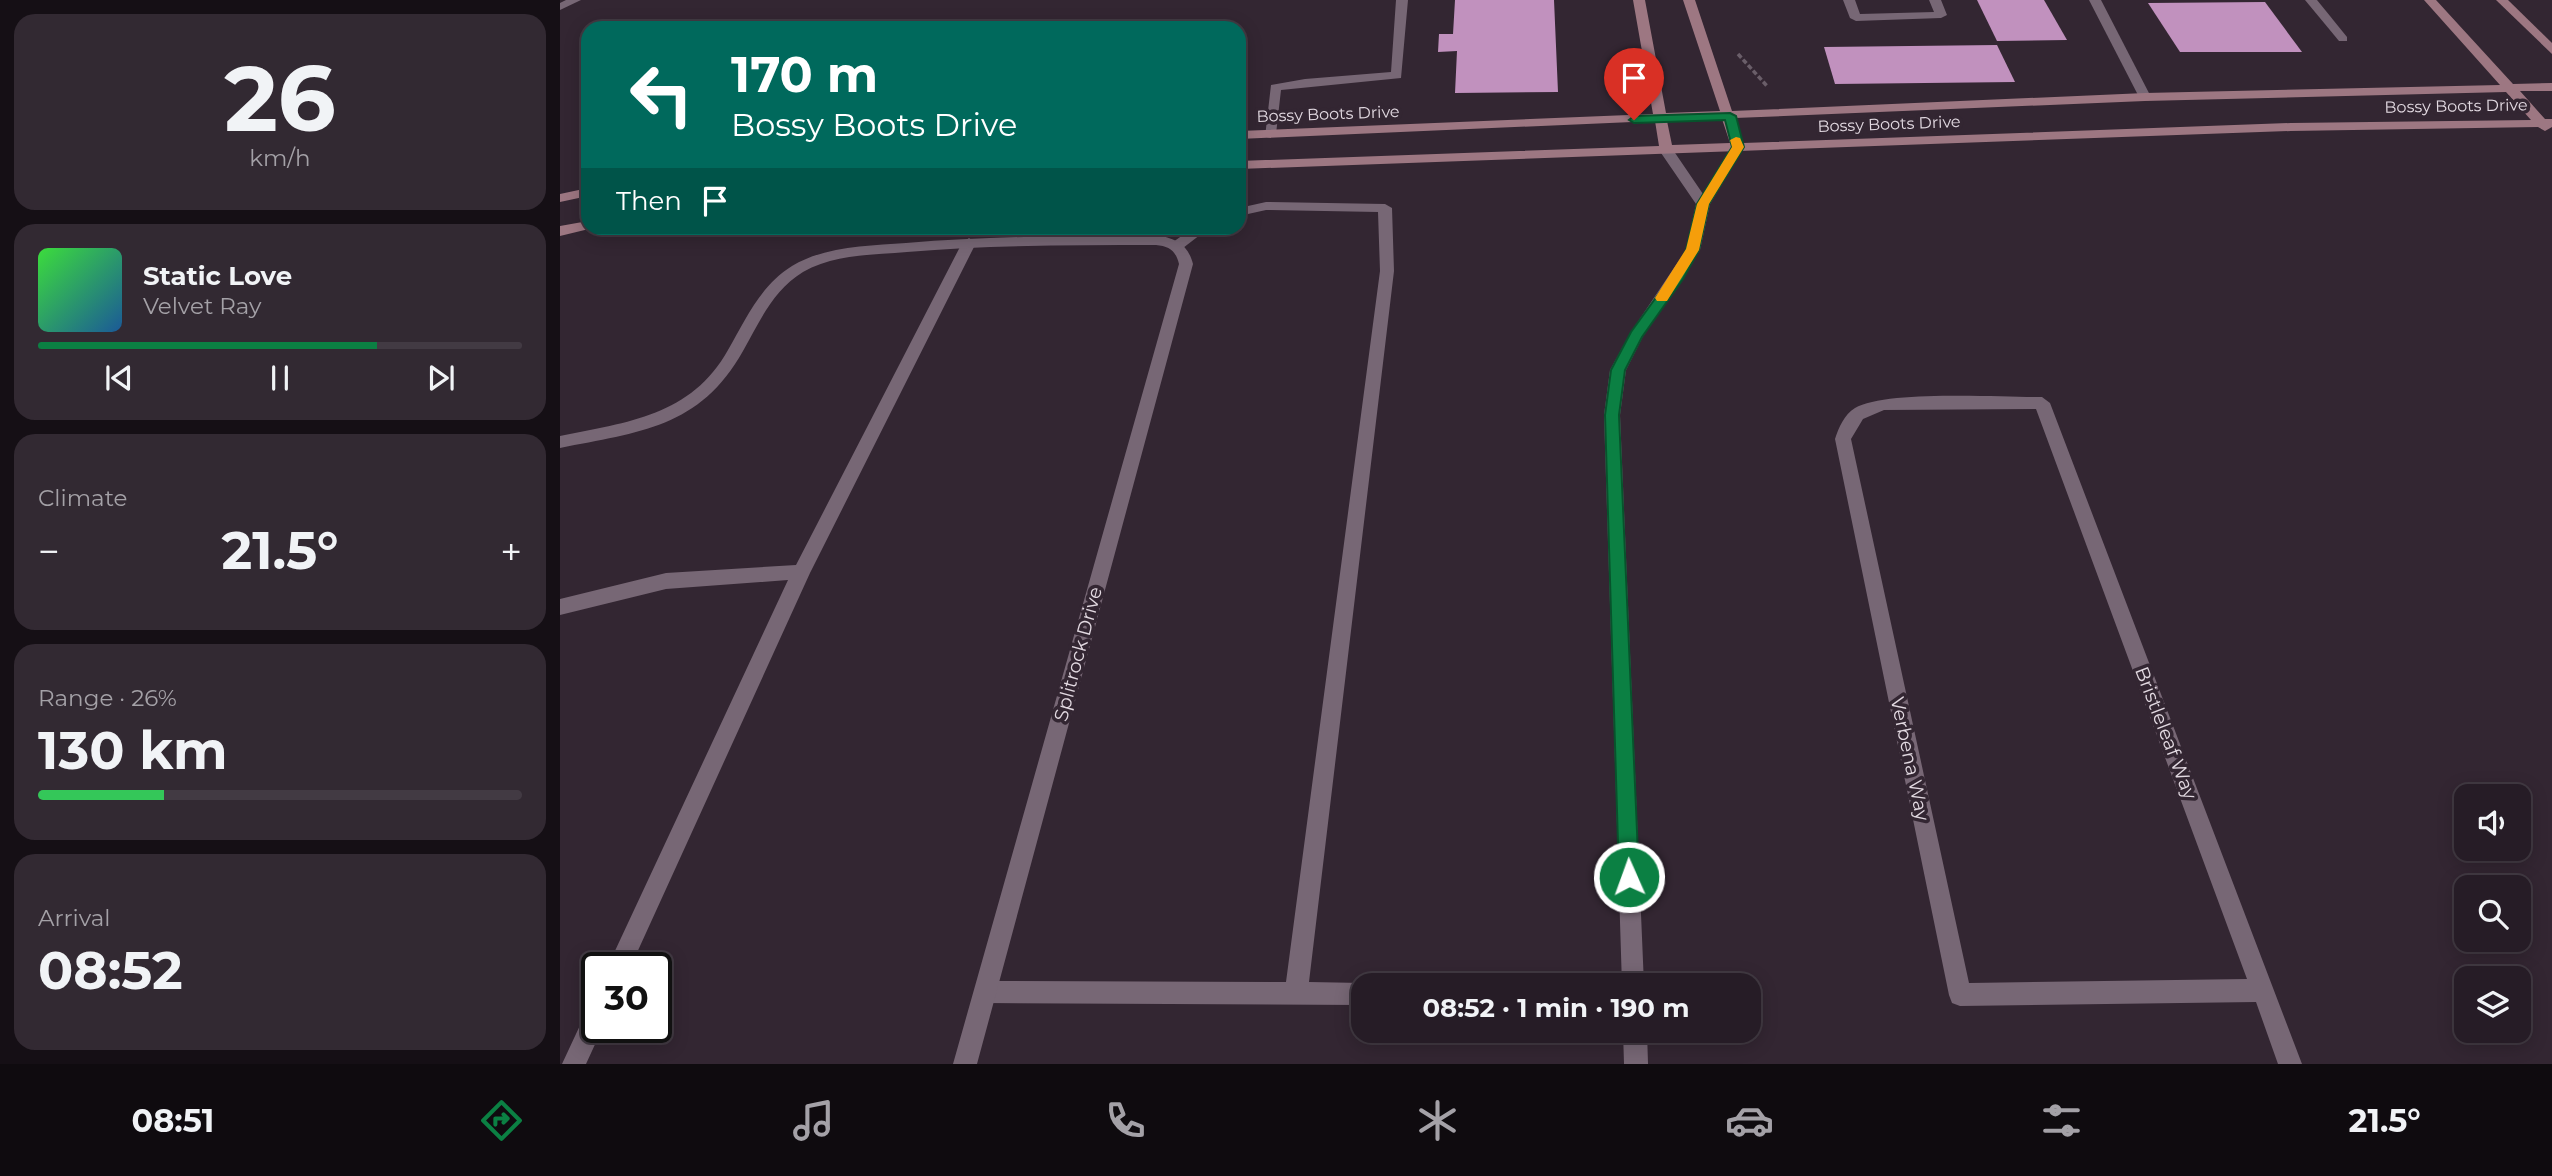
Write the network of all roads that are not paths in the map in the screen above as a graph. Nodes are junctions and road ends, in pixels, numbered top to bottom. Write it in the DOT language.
graph roads {
  1 [pos="575,0"];
  2 [pos="1402,0"];
  3 [pos="1639,0"];
  4 [pos="1689,0"];
  5 [pos="1850,0"];
  6 [pos="1935,0"];
  7 [pos="2095,0"];
  8 [pos="2311,0"];
  9 [pos="2430,0"];
  10 [pos="2502,0"];
  11 [pos="560,7"];
  12 [pos="2343,39"];
  13 [pos="2552,50"];
  14 [pos="2509,88"];
  15 [pos="2552,88"];
  16 [pos="2145,97"];
  17 [pos="1730,116"];
  18 [pos="1660,118"];
  19 [pos="2547,123"];
  20 [pos="1270,134"];
  21 [pos="1246,135"];
  22 [pos="2552,135"];
  23 [pos="1738,147"];
  24 [pos="1666,150"];
  25 [pos="1246,165"];
  26 [pos="581,194"];
  27 [pos="560,198"];
  28 [pos="1703,204"];
  29 [pos="1246,210"];
  30 [pos="581,226"];
  31 [pos="560,231"];
  32 [pos="1193,235"];
  33 [pos="969,243"];
  34 [pos="1178,246"];
  35 [pos="2042,403"];
  36 [pos="560,442"];
  37 [pos="801,572"];
  38 [pos="560,607"];
  39 [pos="625,952"];
  40 [pos="1633,973"];
  41 [pos="2263,990"];
  42 [pos="985,992"];
  43 [pos="1296,994"];
  44 [pos="1351,994"];
  45 [pos="584,1043"];
  46 [pos="1635,1043"];
  47 [pos="574,1064"];
  48 [pos="965,1064"];
  49 [pos="1636,1064"];
  50 [pos="2290,1064"];
  1 -- 11 [label="street"];
  2 -- 20 [label="street"];
  3 -- 18 [label="street"];
  4 -- 17 [label="street"];
  5 -- 6 [label="street"];
  7 -- 16 [label="street"];
  8 -- 12 [label="street"];
  9 -- 14 [label="street"];
  10 -- 13 [label="street"];
  14 -- 15 [label="street, Bossy Boots Drive"];
  14 -- 16 [label="street, Bossy Boots Drive"];
  14 -- 19 [label="street"];
  16 -- 17 [label="street, Bossy Boots Drive"];
  17 -- 18 [label="street, Bossy Boots Drive"];
  17 -- 23 [label="street"];
  18 -- 20 [label="street, Bossy Boots Drive"];
  18 -- 24 [label="street"];
  19 -- 22 [label="street"];
  19 -- 23 [label="street, Bossy Boots Drive"];
  20 -- 21 [label="street, Bossy Boots Drive"];
  23 -- 24 [label="street, Bossy Boots Drive"];
  23 -- 28 [label="street"];
  24 -- 25 [label="street, Bossy Boots Drive"];
  24 -- 28 [label="street"];
  26 -- 27 [label="street"];
  28 -- 40 [label="street"];
  29 -- 43 [label="street"];
  30 -- 31 [label="street"];
  32 -- 34 [label="street"];
  33 -- 34 [label="street"];
  33 -- 36 [label="street"];
  33 -- 37 [label="street"];
  34 -- 42 [label="street, Splitrock Drive"];
  35 -- 41 [label="street, Bristleleaf Way"];
  35 -- 41 [label="street, Verbena Way"];
  37 -- 38 [label="street"];
  37 -- 39 [label="street"];
  41 -- 50 [label="street, Bristleleaf Way"];
  42 -- 43 [label="street"];
  42 -- 48 [label="street, Splitrock Drive"];
  43 -- 44 [label="street"];
  45 -- 47 [label="street"];
  46 -- 49 [label="street"];
}
